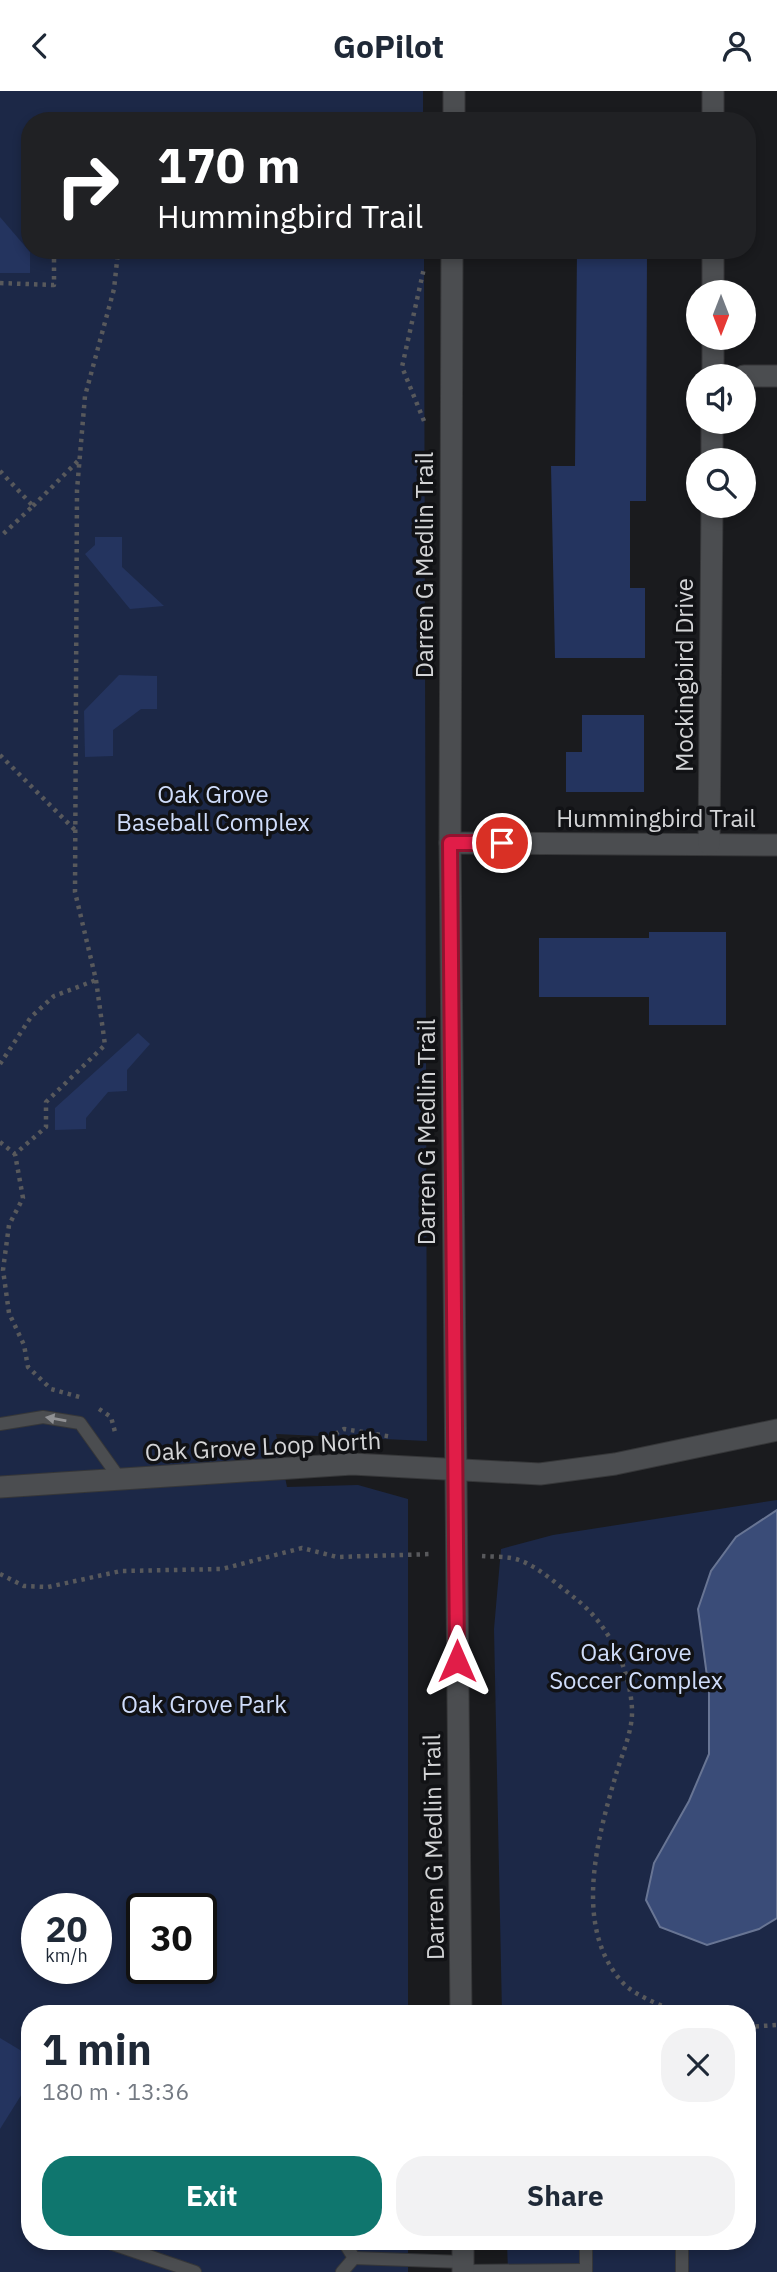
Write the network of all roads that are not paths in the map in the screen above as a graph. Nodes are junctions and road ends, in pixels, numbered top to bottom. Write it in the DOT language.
graph roads {
  1 [pos="454,91"];
  2 [pos="713,91"];
  3 [pos="454,112"];
  4 [pos="713,112"];
  5 [pos="452,259"];
  6 [pos="713,259"];
  7 [pos="713,280"];
  8 [pos="756,376"];
  9 [pos="777,376"];
  10 [pos="712,518"];
  11 [pos="450,843"];
  12 [pos="709,844"];
  13 [pos="777,845"];
  14 [pos="0,1424"];
  15 [pos="777,1430"];
  16 [pos="455,1469"];
  17 [pos="120,1479"];
  18 [pos="0,1487"];
  19 [pos="461,2005"];
  20 [pos="130,2250"];
  21 [pos="349,2250"];
  22 [pos="586,2250"];
  23 [pos="682,2250"];
  24 [pos="354,2258"];
  25 [pos="463,2262"];
  26 [pos="586,2271"];
  27 [pos="195,2272"];
  28 [pos="342,2272"];
  29 [pos="681,2272"];
  1 -- 3 [label="street"];
  2 -- 4 [label="street"];
  5 -- 11 [label="street, Darren G Medlin Trail"];
  6 -- 7 [label="street"];
  8 -- 9 [label="street"];
  10 -- 12 [label="street, Mockingbird Drive"];
  11 -- 12 [label="street, Hummingbird Trail"];
  11 -- 16 [label="street, Darren G Medlin Trail"];
  12 -- 13 [label="street, Hummingbird Trail"];
  17 -- 14 [label="lane, one-way"];
  15 -- 16 [label="street, Oak Grove Loop North"];
  16 -- 17 [label="street, Oak Grove Loop North"];
  16 -- 19 [label="street, Darren G Medlin Trail"];
  17 -- 18 [label="street, Oak Grove Loop North"];
  20 -- 27 [label="lane"];
  21 -- 24 [label="lane"];
  22 -- 26 [label="lane"];
  23 -- 29 [label="lane"];
  24 -- 25 [label="lane"];
  24 -- 28 [label="lane"];
  25 -- 26 [label="lane"];
}
